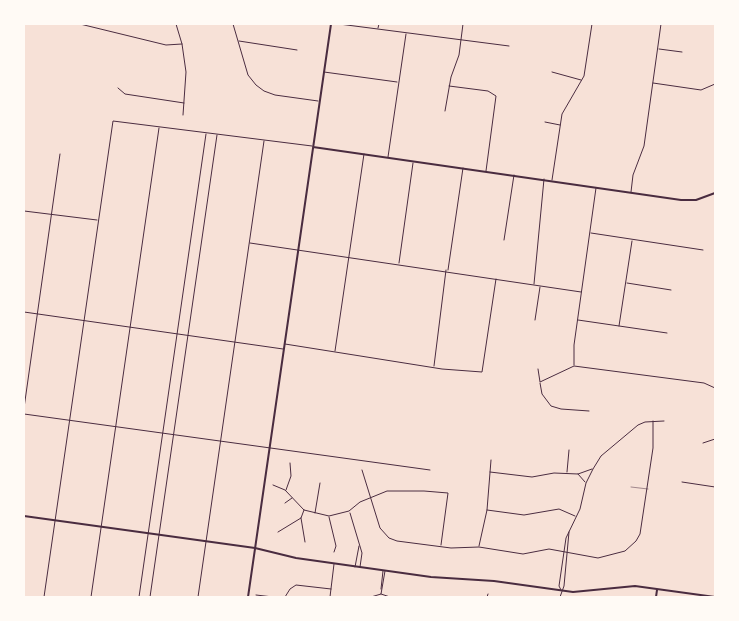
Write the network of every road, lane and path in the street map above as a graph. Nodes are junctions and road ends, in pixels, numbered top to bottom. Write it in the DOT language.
graph roads {
  1 [pos="80,24"];
  2 [pos="176,24"];
  3 [pos="233,24"];
  4 [pos="331,24"];
  5 [pos="339,24"];
  6 [pos="379,24"];
  7 [pos="463,24"];
  8 [pos="592,24"];
  9 [pos="661,24"];
  10 [pos="378,29"];
  11 [pos="406,33"];
  12 [pos="461,40"];
  13 [pos="238,41"];
  14 [pos="182,44"];
  15 [pos="509,46"];
  16 [pos="658,48"];
  17 [pos="298,50"];
  18 [pos="682,52"];
  19 [pos="324,72"];
  20 [pos="552,72"];
  21 [pos="581,81"];
  22 [pos="399,82"];
  23 [pos="653,83"];
  24 [pos="715,84"];
  25 [pos="449,86"];
  26 [pos="118,88"];
  27 [pos="319,101"];
  28 [pos="185,103"];
  29 [pos="445,111"];
  30 [pos="184,115"];
  31 [pos="545,122"];
  32 [pos="560,125"];
  33 [pos="159,127"];
  34 [pos="206,134"];
  35 [pos="217,135"];
  36 [pos="264,141"];
  37 [pos="313,147"];
  38 [pos="364,153"];
  39 [pos="60,154"];
  40 [pos="388,157"];
  41 [pos="414,161"];
  42 [pos="463,168"];
  43 [pos="486,170"];
  44 [pos="514,174"];
  45 [pos="544,179"];
  46 [pos="552,180"];
  47 [pos="596,187"];
  48 [pos="631,193"];
  49 [pos="715,193"];
  50 [pos="24,211"];
  51 [pos="51,215"];
  52 [pos="98,220"];
  53 [pos="590,233"];
  54 [pos="504,240"];
  55 [pos="632,240"];
  56 [pos="249,243"];
  57 [pos="298,250"];
  58 [pos="703,250"];
  59 [pos="348,257"];
  60 [pos="398,264"];
  61 [pos="447,270"];
  62 [pos="496,278"];
  63 [pos="626,283"];
  64 [pos="534,284"];
  65 [pos="540,286"];
  66 [pos="671,290"];
  67 [pos="581,292"];
  68 [pos="24,312"];
  69 [pos="37,314"];
  70 [pos="535,320"];
  71 [pos="578,320"];
  72 [pos="85,321"];
  73 [pos="619,326"];
  74 [pos="131,327"];
  75 [pos="667,333"];
  76 [pos="177,334"];
  77 [pos="189,335"];
  78 [pos="235,342"];
  79 [pos="285,344"];
  80 [pos="284,349"];
  81 [pos="334,352"];
  82 [pos="434,366"];
  83 [pos="574,366"];
  84 [pos="538,370"];
  85 [pos="540,382"];
  86 [pos="715,388"];
  87 [pos="24,408"];
  88 [pos="589,411"];
  89 [pos="24,414"];
  90 [pos="69,421"];
  91 [pos="653,421"];
  92 [pos="664,421"];
  93 [pos="116,427"];
  94 [pos="163,433"];
  95 [pos="174,435"];
  96 [pos="715,439"];
  97 [pos="220,442"];
  98 [pos="703,443"];
  99 [pos="270,448"];
  100 [pos="570,450"];
  101 [pos="491,460"];
  102 [pos="290,463"];
  103 [pos="593,469"];
  104 [pos="362,470"];
  105 [pos="430,470"];
  106 [pos="490,472"];
  107 [pos="567,473"];
  108 [pos="578,474"];
  109 [pos="682,482"];
  110 [pos="320,483"];
  111 [pos="586,483"];
  112 [pos="273,485"];
  113 [pos="631,486"];
  114 [pos="715,487"];
  115 [pos="648,489"];
  116 [pos="285,490"];
  117 [pos="371,496"];
  118 [pos="292,497"];
  119 [pos="285,503"];
  120 [pos="304,510"];
  121 [pos="487,510"];
  122 [pos="349,511"];
  123 [pos="315,514"];
  124 [pos="24,516"];
  125 [pos="329,516"];
  126 [pos="576,516"];
  127 [pos="301,518"];
  128 [pos="55,520"];
  129 [pos="102,526"];
  130 [pos="282,530"];
  131 [pos="278,532"];
  132 [pos="569,532"];
  133 [pos="148,533"];
  134 [pos="160,535"];
  135 [pos="284,535"];
  136 [pos="206,542"];
  137 [pos="305,542"];
  138 [pos="359,546"];
  139 [pos="441,546"];
  140 [pos="479,547"];
  141 [pos="255,548"];
  142 [pos="564,551"];
  143 [pos="569,551"];
  144 [pos="338,553"];
  145 [pos="334,564"];
  146 [pos="355,567"];
  147 [pos="360,568"];
  148 [pos="384,571"];
  149 [pos="331,589"];
  150 [pos="658,589"];
  151 [pos="561,591"];
  152 [pos="381,594"];
  153 [pos="488,594"];
  154 [pos="256,595"];
  155 [pos="44,597"];
  156 [pos="91,597"];
  157 [pos="139,597"];
  158 [pos="150,597"];
  159 [pos="198,597"];
  160 [pos="248,597"];
  161 [pos="272,597"];
  162 [pos="285,597"];
  163 [pos="330,597"];
  164 [pos="371,597"];
  165 [pos="390,597"];
  166 [pos="486,597"];
  167 [pos="560,597"];
  168 [pos="656,597"];
  169 [pos="715,597"];
  1 -- 14 [label="street"];
  2 -- 14 [label="street"];
  3 -- 13 [label="street"];
  4 -- 19 [label="street"];
  5 -- 10 [label="street"];
  6 -- 10 [label="street"];
  7 -- 12 [label="street"];
  8 -- 21 [label="street"];
  9 -- 16 [label="street"];
  10 -- 11 [label="street"];
  11 -- 12 [label="street"];
  11 -- 22 [label="street"];
  12 -- 15 [label="street"];
  12 -- 25 [label="street"];
  13 -- 17 [label="street"];
  13 -- 27 [label="street"];
  14 -- 28 [label="street"];
  16 -- 18 [label="street"];
  16 -- 23 [label="street"];
  19 -- 22 [label="street"];
  19 -- 27 [label="street"];
  20 -- 21 [label="street"];
  21 -- 32 [label="street"];
  22 -- 40 [label="street"];
  23 -- 24 [label="street"];
  23 -- 48 [label="street"];
  25 -- 29 [label="street"];
  25 -- 43 [label="street"];
  26 -- 28 [label="street"];
  27 -- 37 [label="street"];
  28 -- 30 [label="street"];
  31 -- 32 [label="street"];
  32 -- 46 [label="street"];
  33 -- 34 [label="street"];
  33 -- 52 [label="street"];
  33 -- 74 [label="street"];
  34 -- 35 [label="street"];
  34 -- 76 [label="street"];
  35 -- 36 [label="street"];
  35 -- 77 [label="street"];
  36 -- 37 [label="street"];
  36 -- 56 [label="street"];
  37 -- 38 [label="street"];
  37 -- 57 [label="street"];
  38 -- 40 [label="street"];
  38 -- 59 [label="street"];
  39 -- 51 [label="street"];
  40 -- 41 [label="street"];
  41 -- 42 [label="street"];
  41 -- 60 [label="street"];
  42 -- 43 [label="street"];
  42 -- 61 [label="street"];
  43 -- 44 [label="street"];
  44 -- 45 [label="street"];
  44 -- 54 [label="street"];
  45 -- 46 [label="street"];
  45 -- 64 [label="street"];
  46 -- 47 [label="street"];
  47 -- 48 [label="street"];
  47 -- 53 [label="street"];
  48 -- 49 [label="street"];
  50 -- 51 [label="street"];
  51 -- 52 [label="street"];
  51 -- 69 [label="street"];
  52 -- 72 [label="street"];
  53 -- 55 [label="street"];
  53 -- 67 [label="street"];
  55 -- 58 [label="street"];
  55 -- 63 [label="street"];
  56 -- 57 [label="street"];
  56 -- 78 [label="street"];
  57 -- 59 [label="street"];
  57 -- 79 [label="street"];
  59 -- 60 [label="street"];
  59 -- 81 [label="street"];
  60 -- 61 [label="street"];
  61 -- 62 [label="street"];
  61 -- 82 [label="street"];
  62 -- 64 [label="street"];
  62 -- 82 [label="street"];
  63 -- 66 [label="street"];
  63 -- 73 [label="street"];
  64 -- 65 [label="street"];
  65 -- 67 [label="street"];
  65 -- 70 [label="street"];
  67 -- 71 [label="street"];
  68 -- 69 [label="street"];
  69 -- 72 [label="street"];
  69 -- 87 [label="street"];
  71 -- 73 [label="street"];
  71 -- 83 [label="street"];
  72 -- 74 [label="street"];
  72 -- 90 [label="street"];
  73 -- 75 [label="street"];
  74 -- 76 [label="street"];
  74 -- 93 [label="street"];
  76 -- 77 [label="street"];
  76 -- 94 [label="street"];
  77 -- 78 [label="street"];
  77 -- 95 [label="street"];
  78 -- 80 [label="street"];
  78 -- 97 [label="street"];
  79 -- 80 [label="street"];
  79 -- 81 [label="street"];
  80 -- 99 [label="street"];
  81 -- 82 [label="street"];
  83 -- 85 [label="street"];
  83 -- 86 [label="street"];
  84 -- 85 [label="street"];
  85 -- 88 [label="street"];
  89 -- 90 [label="street"];
  90 -- 93 [label="street"];
  90 -- 128 [label="street"];
  91 -- 92 [label="street"];
  91 -- 103 [label="street"];
  91 -- 115 [label="street"];
  93 -- 94 [label="street"];
  93 -- 129 [label="street"];
  94 -- 95 [label="street"];
  94 -- 133 [label="street"];
  95 -- 97 [label="street"];
  95 -- 134 [label="street"];
  96 -- 98 [label="street"];
  97 -- 99 [label="street"];
  97 -- 136 [label="street"];
  99 -- 105 [label="street"];
  99 -- 141 [label="street"];
  100 -- 107 [label="street"];
  101 -- 106 [label="street"];
  102 -- 116 [label="street"];
  103 -- 108 [label="street"];
  103 -- 111 [label="street"];
  104 -- 117 [label="street"];
  106 -- 107 [label="street"];
  106 -- 121 [label="street"];
  107 -- 108 [label="street"];
  108 -- 111 [label="street"];
  109 -- 114 [label="street"];
  110 -- 123 [label="street"];
  111 -- 126 [label="street"];
  112 -- 116 [label="street"];
  113 -- 115 [label="lane"];
  115 -- 143 [label="street"];
  116 -- 118 [label="street"];
  117 -- 122 [label="street"];
  117 -- 139 [label="street"];
  117 -- 139 [label="street"];
  118 -- 119 [label="street"];
  118 -- 120 [label="street"];
  120 -- 123 [label="street"];
  120 -- 127 [label="street"];
  121 -- 126 [label="street"];
  121 -- 140 [label="street"];
  122 -- 125 [label="street"];
  122 -- 138 [label="street"];
  123 -- 125 [label="street"];
  124 -- 128 [label="street"];
  125 -- 144 [label="street"];
  126 -- 132 [label="street"];
  127 -- 130 [label="street"];
  127 -- 137 [label="street"];
  128 -- 129 [label="street"];
  128 -- 155 [label="street"];
  129 -- 133 [label="street"];
  129 -- 156 [label="street"];
  130 -- 131 [label="street"];
  130 -- 135 [label="street"];
  132 -- 142 [label="street"];
  132 -- 143 [label="street"];
  133 -- 134 [label="street"];
  133 -- 157 [label="street"];
  134 -- 136 [label="street"];
  134 -- 158 [label="street"];
  136 -- 141 [label="street"];
  136 -- 159 [label="street"];
  138 -- 146 [label="street"];
  138 -- 147 [label="street"];
  139 -- 140 [label="street"];
  140 -- 142 [label="street"];
  141 -- 145 [label="street"];
  141 -- 160 [label="street"];
  142 -- 143 [label="street"];
  142 -- 151 [label="street"];
  143 -- 151 [label="street"];
  145 -- 146 [label="street"];
  145 -- 149 [label="street"];
  146 -- 147 [label="street"];
  147 -- 148 [label="street"];
  148 -- 151 [label="street"];
  148 -- 152 [label="street"];
  149 -- 162 [label="street"];
  149 -- 163 [label="street"];
  150 -- 151 [label="street"];
  150 -- 168 [label="street"];
  150 -- 169 [label="street"];
  151 -- 167 [label="street"];
  152 -- 164 [label="street"];
  152 -- 165 [label="street"];
  153 -- 166 [label="street"];
  154 -- 161 [label="street"];
}
